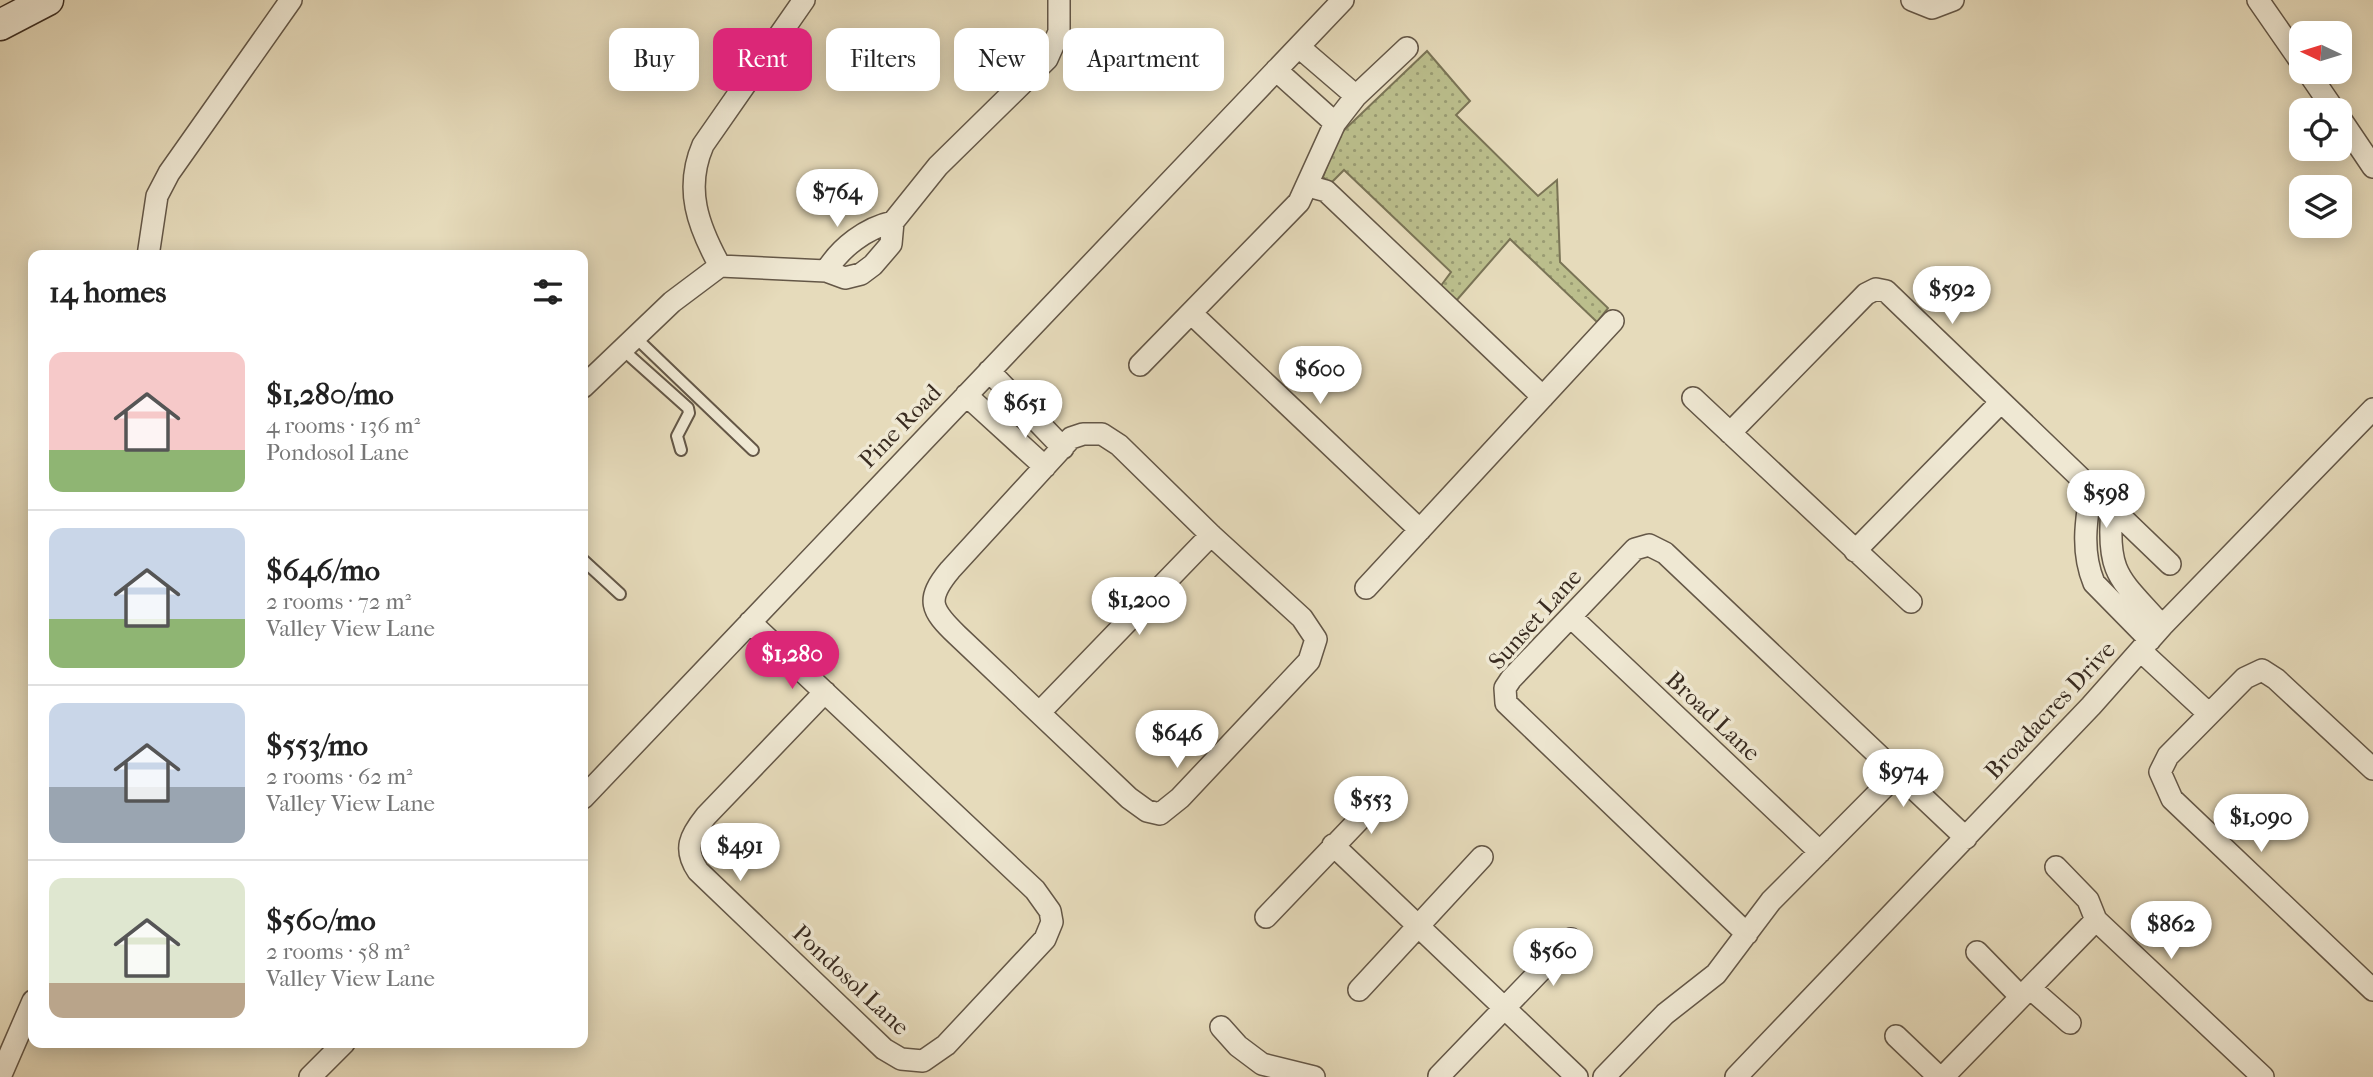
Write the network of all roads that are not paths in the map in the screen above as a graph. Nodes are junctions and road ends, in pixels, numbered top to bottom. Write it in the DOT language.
graph roads {
  1 [pos="48,0"];
  2 [pos="291,0"];
  3 [pos="804,0"];
  4 [pos="1059,0"];
  5 [pos="1343,0"];
  6 [pos="1912,0"];
  7 [pos="1953,0"];
  8 [pos="2264,1"];
  9 [pos="0,25"];
  10 [pos="2289,42"];
  11 [pos="1298,47"];
  12 [pos="1407,48"];
  13 [pos="1276,70"];
  14 [pos="1356,96"];
  15 [pos="1335,123"];
  16 [pos="2352,136"];
  17 [pos="2373,167"];
  18 [pos="1308,186"];
  19 [pos="893,222"];
  20 [pos="149,250"];
  21 [pos="720,266"];
  22 [pos="826,271"];
  23 [pos="1191,313"];
  24 [pos="1614,321"];
  25 [pos="629,343"];
  26 [pos="1140,365"];
  27 [pos="989,371"];
  28 [pos="588,382"];
  29 [pos="966,396"];
  30 [pos="1543,397"];
  31 [pos="1693,398"];
  32 [pos="2000,403"];
  33 [pos="2373,409"];
  34 [pos="1730,433"];
  35 [pos="1063,448"];
  36 [pos="681,450"];
  37 [pos="752,450"];
  38 [pos="1045,467"];
  39 [pos="2091,489"];
  40 [pos="2112,509"];
  41 [pos="1420,530"];
  42 [pos="1211,535"];
  43 [pos="1855,551"];
  44 [pos="2170,564"];
  45 [pos="588,565"];
  46 [pos="1366,587"];
  47 [pos="620,594"];
  48 [pos="1911,602"];
  49 [pos="1571,617"];
  50 [pos="750,622"];
  51 [pos="2151,639"];
  52 [pos="825,692"];
  53 [pos="1040,712"];
  54 [pos="2209,714"];
  55 [pos="2373,769"];
  56 [pos="1897,774"];
  57 [pos="588,793"];
  58 [pos="1380,798"];
  59 [pos="1965,838"];
  60 [pos="1333,845"];
  61 [pos="1820,852"];
  62 [pos="1482,857"];
  63 [pos="2056,867"];
  64 [pos="1266,917"];
  65 [pos="2096,920"];
  66 [pos="1419,925"];
  67 [pos="1747,934"];
  68 [pos="1571,939"];
  69 [pos="1976,952"];
  70 [pos="1359,990"];
  71 [pos="2373,990"];
  72 [pos="2026,992"];
  73 [pos="1506,1007"];
  74 [pos="28,1013"];
  75 [pos="2070,1023"];
  76 [pos="1221,1027"];
  77 [pos="1896,1036"];
  78 [pos="339,1048"];
  79 [pos="1439,1076"];
  80 [pos="0,1077"];
  81 [pos="310,1077"];
  82 [pos="1314,1077"];
  83 [pos="1577,1077"];
  84 [pos="1604,1077"];
  85 [pos="1736,1077"];
  86 [pos="1941,1077"];
  87 [pos="2263,1077"];
  1 -- 9 [label="street"];
  2 -- 20 [label="street"];
  3 -- 21 [label="street"];
  4 -- 19 [label="street"];
  5 -- 11 [label="street, Pine Road"];
  6 -- 7 [label="street"];
  8 -- 10 [label="street"];
  11 -- 13 [label="street, Pine Road"];
  11 -- 14 [label="street"];
  12 -- 14 [label="street"];
  13 -- 15 [label="street"];
  13 -- 27 [label="street, Pine Road"];
  14 -- 15 [label="street"];
  15 -- 18 [label="street"];
  16 -- 17 [label="street"];
  18 -- 23 [label="street"];
  18 -- 30 [label="street"];
  19 -- 22 [label="street"];
  19 -- 22 [label="street"];
  21 -- 22 [label="street"];
  21 -- 25 [label="street"];
  23 -- 26 [label="street"];
  23 -- 41 [label="street"];
  24 -- 30 [label="street"];
  25 -- 28 [label="street"];
  25 -- 36 [label="lane"];
  25 -- 37 [label="lane"];
  27 -- 29 [label="street, Pine Road"];
  27 -- 35 [label="street"];
  29 -- 38 [label="street"];
  29 -- 50 [label="street, Pine Road"];
  30 -- 41 [label="street"];
  31 -- 34 [label="street"];
  32 -- 34 [label="street"];
  32 -- 39 [label="street"];
  32 -- 43 [label="street"];
  33 -- 51 [label="street, Broadacres Drive"];
  34 -- 43 [label="street"];
  35 -- 38 [label="street"];
  35 -- 42 [label="street"];
  38 -- 53 [label="street"];
  39 -- 40 [label="street"];
  39 -- 51 [label="street"];
  40 -- 44 [label="street"];
  40 -- 51 [label="street"];
  41 -- 46 [label="street"];
  42 -- 53 [label="street"];
  42 -- 53 [label="street"];
  43 -- 48 [label="street"];
  45 -- 47 [label="lane"];
  49 -- 56 [label="street, Sunset Lane"];
  49 -- 61 [label="street, Broad Lane"];
  49 -- 67 [label="street, Sunset Lane"];
  50 -- 52 [label="street, Pondosol Lane"];
  50 -- 57 [label="street, Pine Road"];
  51 -- 54 [label="street"];
  51 -- 59 [label="street, Broadacres Drive"];
  52 -- 52 [label="street, Pondosol Lane"];
  54 -- 55 [label="street"];
  54 -- 71 [label="street"];
  56 -- 59 [label="street, Sunset Lane"];
  56 -- 61 [label="street"];
  58 -- 60 [label="street"];
  59 -- 85 [label="street, Broadacres Drive"];
  60 -- 64 [label="street"];
  60 -- 66 [label="street"];
  61 -- 67 [label="street"];
  62 -- 66 [label="street"];
  63 -- 65 [label="street"];
  65 -- 72 [label="street"];
  65 -- 87 [label="street"];
  66 -- 70 [label="street"];
  66 -- 73 [label="street"];
  67 -- 84 [label="street"];
  68 -- 73 [label="street"];
  69 -- 72 [label="street"];
  72 -- 75 [label="street"];
  72 -- 86 [label="street"];
  73 -- 79 [label="street"];
  73 -- 83 [label="street"];
  74 -- 80 [label="street"];
  76 -- 82 [label="street"];
  77 -- 86 [label="street"];
  78 -- 81 [label="street"];
}
